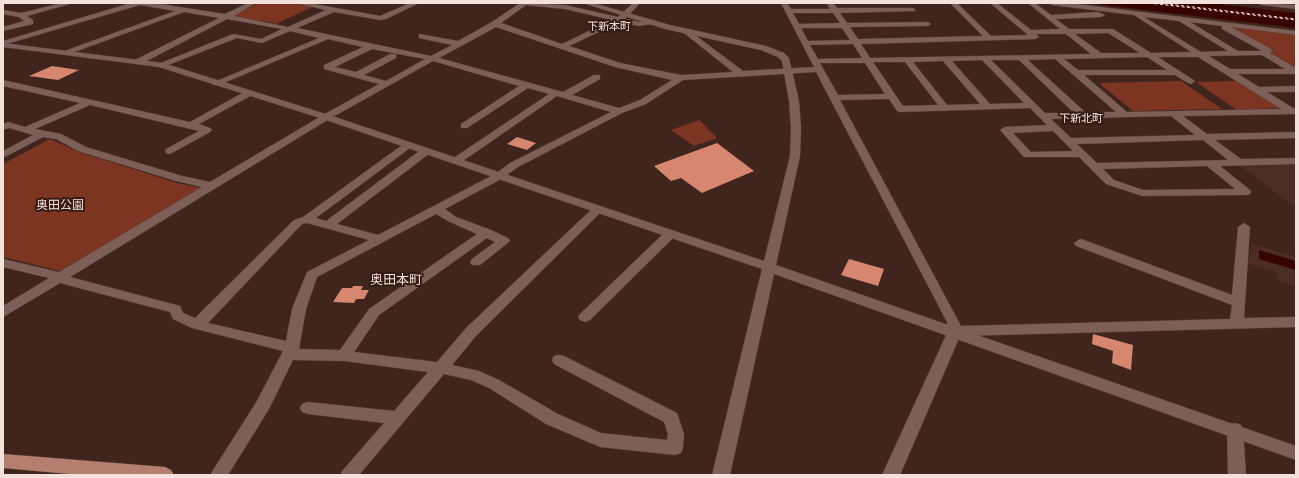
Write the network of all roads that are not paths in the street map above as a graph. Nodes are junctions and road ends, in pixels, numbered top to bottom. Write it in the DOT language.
graph roads {
  1 [pos="45,3"];
  2 [pos="70,3"];
  3 [pos="138,3"];
  4 [pos="141,3"];
  5 [pos="253,3"];
  6 [pos="302,3"];
  7 [pos="416,3"];
  8 [pos="524,3"];
  9 [pos="586,3"];
  10 [pos="637,3"];
  11 [pos="830,3"];
  12 [pos="868,3"];
  13 [pos="907,3"];
  14 [pos="953,3"];
  15 [pos="993,3"];
  16 [pos="1031,3"];
  17 [pos="1052,3"];
  18 [pos="1261,3"];
  19 [pos="1280,3"];
  20 [pos="60,5"];
  21 [pos="1296,6"];
  22 [pos="786,7"];
  23 [pos="1086,7"];
  24 [pos="334,9"];
  25 [pos="182,10"];
  26 [pos="874,10"];
  27 [pos="913,10"];
  28 [pos="835,11"];
  29 [pos="3,12"];
  30 [pos="1134,13"];
  31 [pos="21,15"];
  32 [pos="224,17"];
  33 [pos="623,17"];
  34 [pos="1048,17"];
  35 [pos="1179,19"];
  36 [pos="495,24"];
  37 [pos="927,24"];
  38 [pos="1219,24"];
  39 [pos="885,25"];
  40 [pos="797,26"];
  41 [pos="845,26"];
  42 [pos="289,29"];
  43 [pos="3,30"];
  44 [pos="687,31"];
  45 [pos="1068,31"];
  46 [pos="1296,33"];
  47 [pos="422,36"];
  48 [pos="1029,36"];
  49 [pos="327,37"];
  50 [pos="989,38"];
  51 [pos="942,40"];
  52 [pos="856,42"];
  53 [pos="805,43"];
  54 [pos="3,44"];
  55 [pos="460,44"];
  56 [pos="371,46"];
  57 [pos="563,46"];
  58 [pos="906,52"];
  59 [pos="63,53"];
  60 [pos="1236,53"];
  61 [pos="1264,53"];
  62 [pos="1199,54"];
  63 [pos="393,56"];
  64 [pos="1046,56"];
  65 [pos="1099,56"];
  66 [pos="1148,56"];
  67 [pos="1021,57"];
  68 [pos="1057,57"];
  69 [pos="946,58"];
  70 [pos="958,58"];
  71 [pos="984,58"];
  72 [pos="434,59"];
  73 [pos="868,60"];
  74 [pos="138,62"];
  75 [pos="160,65"];
  76 [pos="817,65"];
  77 [pos="789,70"];
  78 [pos="1296,71"];
  79 [pos="1177,72"];
  80 [pos="1227,72"];
  81 [pos="1077,73"];
  82 [pos="741,74"];
  83 [pos="357,75"];
  84 [pos="597,77"];
  85 [pos="681,78"];
  86 [pos="1191,81"];
  87 [pos="3,83"];
  88 [pos="216,83"];
  89 [pos="388,84"];
  90 [pos="528,84"];
  91 [pos="1296,89"];
  92 [pos="1257,90"];
  93 [pos="249,93"];
  94 [pos="561,94"];
  95 [pos="891,96"];
  96 [pos="835,98"];
  97 [pos="90,102"];
  98 [pos="1032,105"];
  99 [pos="987,106"];
  100 [pos="944,107"];
  101 [pos="619,111"];
  102 [pos="1294,112"];
  103 [pos="1174,114"];
  104 [pos="1125,115"];
  105 [pos="1044,116"];
  106 [pos="1083,116"];
  107 [pos="326,117"];
  108 [pos="191,125"];
  109 [pos="464,126"];
  110 [pos="3,127"];
  111 [pos="1055,128"];
  112 [pos="25,130"];
  113 [pos="42,134"];
  114 [pos="1296,135"];
  115 [pos="1205,137"];
  116 [pos="1069,141"];
  117 [pos="408,145"];
  118 [pos="170,151"];
  119 [pos="426,151"];
  120 [pos="1082,154"];
  121 [pos="3,155"];
  122 [pos="456,161"];
  123 [pos="1296,162"];
  124 [pos="1239,163"];
  125 [pos="1211,164"];
  126 [pos="1094,166"];
  127 [pos="499,176"];
  128 [pos="213,186"];
  129 [pos="437,209"];
  130 [pos="597,210"];
  131 [pos="307,219"];
  132 [pos="328,225"];
  133 [pos="1244,227"];
  134 [pos="487,233"];
  135 [pos="670,234"];
  136 [pos="379,239"];
  137 [pos="1080,244"];
  138 [pos="476,262"];
  139 [pos="3,263"];
  140 [pos="770,268"];
  141 [pos="60,278"];
  142 [pos="1238,302"];
  143 [pos="3,312"];
  144 [pos="585,317"];
  145 [pos="1296,322"];
  146 [pos="1237,323"];
  147 [pos="197,325"];
  148 [pos="954,331"];
  149 [pos="290,351"];
  150 [pos="344,356"];
  151 [pos="558,360"];
  152 [pos="441,368"];
  153 [pos="308,408"];
  154 [pos="397,418"];
  155 [pos="1235,430"];
  156 [pos="1296,453"];
  157 [pos="3,461"];
  158 [pos="165,475"];
  159 [pos="219,475"];
  160 [pos="349,475"];
  161 [pos="721,475"];
  162 [pos="891,475"];
  163 [pos="1237,475"];
  1 -- 20 [label="street"];
  2 -- 20 [label="street"];
  3 -- 54 [label="street"];
  4 -- 25 [label="street"];
  5 -- 32 [label="street"];
  6 -- 24 [label="street"];
  7 -- 24 [label="street"];
  8 -- 33 [label="street"];
  8 -- 36 [label="street"];
  9 -- 33 [label="street"];
  10 -- 33 [label="street"];
  11 -- 28 [label="street"];
  12 -- 26 [label="street"];
  13 -- 27 [label="street"];
  14 -- 50 [label="street"];
  15 -- 48 [label="street"];
  16 -- 34 [label="street"];
  17 -- 23 [label="street"];
  18 -- 21 [label="street"];
  19 -- 21 [label="street"];
  20 -- 31 [label="street"];
  22 -- 28 [label="street"];
  22 -- 40 [label="street"];
  23 -- 30 [label="street"];
  23 -- 34 [label="street"];
  24 -- 42 [label="street"];
  25 -- 32 [label="street"];
  25 -- 59 [label="street"];
  26 -- 27 [label="street"];
  26 -- 28 [label="street"];
  26 -- 39 [label="street"];
  27 -- 37 [label="street"];
  28 -- 41 [label="street"];
  29 -- 31 [label="street"];
  30 -- 35 [label="street"];
  30 -- 62 [label="street"];
  31 -- 43 [label="street"];
  32 -- 42 [label="street"];
  32 -- 74 [label="street"];
  33 -- 44 [label="street"];
  33 -- 57 [label="street"];
  34 -- 45 [label="street"];
  35 -- 38 [label="street"];
  35 -- 60 [label="street"];
  36 -- 55 [label="street"];
  36 -- 57 [label="street"];
  37 -- 39 [label="street"];
  37 -- 51 [label="street"];
  38 -- 46 [label="street"];
  38 -- 61 [label="street"];
  39 -- 41 [label="street"];
  39 -- 58 [label="street"];
  40 -- 41 [label="street"];
  40 -- 53 [label="street"];
  41 -- 52 [label="street"];
  42 -- 49 [label="street"];
  42 -- 75 [label="street"];
  44 -- 77 [label="street"];
  44 -- 82 [label="street"];
  45 -- 48 [label="street"];
  45 -- 65 [label="street"];
  45 -- 66 [label="street"];
  47 -- 55 [label="street"];
  48 -- 50 [label="street"];
  48 -- 64 [label="street"];
  49 -- 56 [label="street"];
  49 -- 88 [label="street"];
  50 -- 51 [label="street"];
  51 -- 58 [label="street"];
  51 -- 70 [label="street"];
  52 -- 53 [label="street"];
  52 -- 58 [label="street"];
  52 -- 73 [label="street"];
  53 -- 76 [label="street"];
  54 -- 59 [label="street"];
  55 -- 72 [label="street"];
  56 -- 72 [label="street"];
  56 -- 83 [label="street"];
  57 -- 85 [label="street"];
  58 -- 69 [label="street"];
  58 -- 73 [label="street"];
  58 -- 100 [label="street"];
  59 -- 74 [label="street"];
  60 -- 61 [label="street"];
  60 -- 62 [label="street"];
  61 -- 78 [label="street"];
  62 -- 66 [label="street"];
  62 -- 80 [label="street"];
  63 -- 83 [label="street"];
  64 -- 67 [label="street"];
  64 -- 68 [label="street"];
  65 -- 66 [label="street"];
  65 -- 68 [label="street"];
  66 -- 79 [label="street"];
  67 -- 71 [label="street"];
  67 -- 106 [label="street"];
  68 -- 81 [label="street"];
  69 -- 70 [label="street"];
  69 -- 99 [label="street"];
  70 -- 71 [label="street"];
  71 -- 98 [label="street"];
  72 -- 89 [label="street"];
  72 -- 90 [label="street"];
  73 -- 76 [label="street"];
  73 -- 95 [label="street"];
  74 -- 75 [label="street"];
  75 -- 88 [label="street"];
  76 -- 77 [label="street"];
  76 -- 96 [label="street"];
  77 -- 82 [label="street"];
  77 -- 140 [label="street"];
  78 -- 80 [label="street"];
  79 -- 81 [label="street"];
  79 -- 86 [label="street"];
  80 -- 92 [label="street"];
  81 -- 104 [label="street"];
  82 -- 85 [label="street"];
  83 -- 89 [label="street"];
  84 -- 94 [label="street"];
  85 -- 101 [label="street"];
  87 -- 97 [label="street"];
  88 -- 93 [label="street"];
  89 -- 107 [label="street"];
  90 -- 94 [label="street"];
  90 -- 109 [label="street"];
  91 -- 92 [label="street"];
  92 -- 102 [label="street"];
  93 -- 107 [label="street"];
  93 -- 108 [label="street"];
  94 -- 101 [label="street"];
  94 -- 122 [label="street"];
  95 -- 96 [label="street"];
  95 -- 100 [label="street"];
  96 -- 148 [label="street"];
  97 -- 108 [label="street"];
  97 -- 112 [label="street"];
  98 -- 99 [label="street"];
  98 -- 105 [label="street"];
  99 -- 100 [label="street"];
  101 -- 127 [label="street"];
  102 -- 103 [label="street"];
  103 -- 104 [label="street"];
  103 -- 115 [label="street"];
  104 -- 106 [label="street"];
  105 -- 106 [label="street"];
  105 -- 111 [label="street"];
  107 -- 117 [label="street"];
  107 -- 128 [label="street"];
  108 -- 118 [label="street"];
  110 -- 112 [label="street"];
  111 -- 116 [label="street"];
  111 -- 120 [label="street"];
  112 -- 113 [label="street"];
  113 -- 121 [label="street"];
  113 -- 128 [label="street"];
  114 -- 115 [label="street"];
  115 -- 116 [label="street"];
  115 -- 124 [label="street"];
  116 -- 120 [label="street"];
  117 -- 119 [label="street"];
  117 -- 131 [label="street"];
  119 -- 122 [label="street"];
  119 -- 132 [label="street"];
  120 -- 126 [label="street"];
  122 -- 127 [label="street"];
  123 -- 124 [label="street"];
  124 -- 125 [label="street"];
  125 -- 126 [label="street"];
  125 -- 126 [label="street"];
  127 -- 129 [label="street"];
  127 -- 130 [label="street"];
  128 -- 141 [label="street"];
  129 -- 134 [label="street"];
  129 -- 136 [label="street"];
  130 -- 135 [label="street"];
  130 -- 152 [label="street"];
  131 -- 132 [label="street"];
  131 -- 147 [label="street"];
  132 -- 136 [label="street"];
  133 -- 142 [label="street"];
  134 -- 138 [label="street"];
  134 -- 150 [label="street"];
  135 -- 140 [label="street"];
  135 -- 144 [label="street"];
  136 -- 149 [label="street"];
  137 -- 142 [label="street"];
  139 -- 141 [label="street"];
  140 -- 148 [label="street"];
  140 -- 161 [label="street"];
  141 -- 143 [label="street"];
  141 -- 147 [label="street"];
  142 -- 146 [label="street"];
  145 -- 146 [label="street"];
  146 -- 148 [label="street"];
  147 -- 149 [label="street"];
  148 -- 155 [label="street"];
  148 -- 162 [label="street"];
  149 -- 150 [label="street"];
  149 -- 159 [label="street"];
  150 -- 152 [label="street"];
  151 -- 152 [label="street"];
  152 -- 154 [label="street"];
  153 -- 154 [label="street"];
  154 -- 160 [label="street"];
  155 -- 156 [label="street"];
  155 -- 163 [label="street"];
  157 -- 158 [label="main road"];
}
